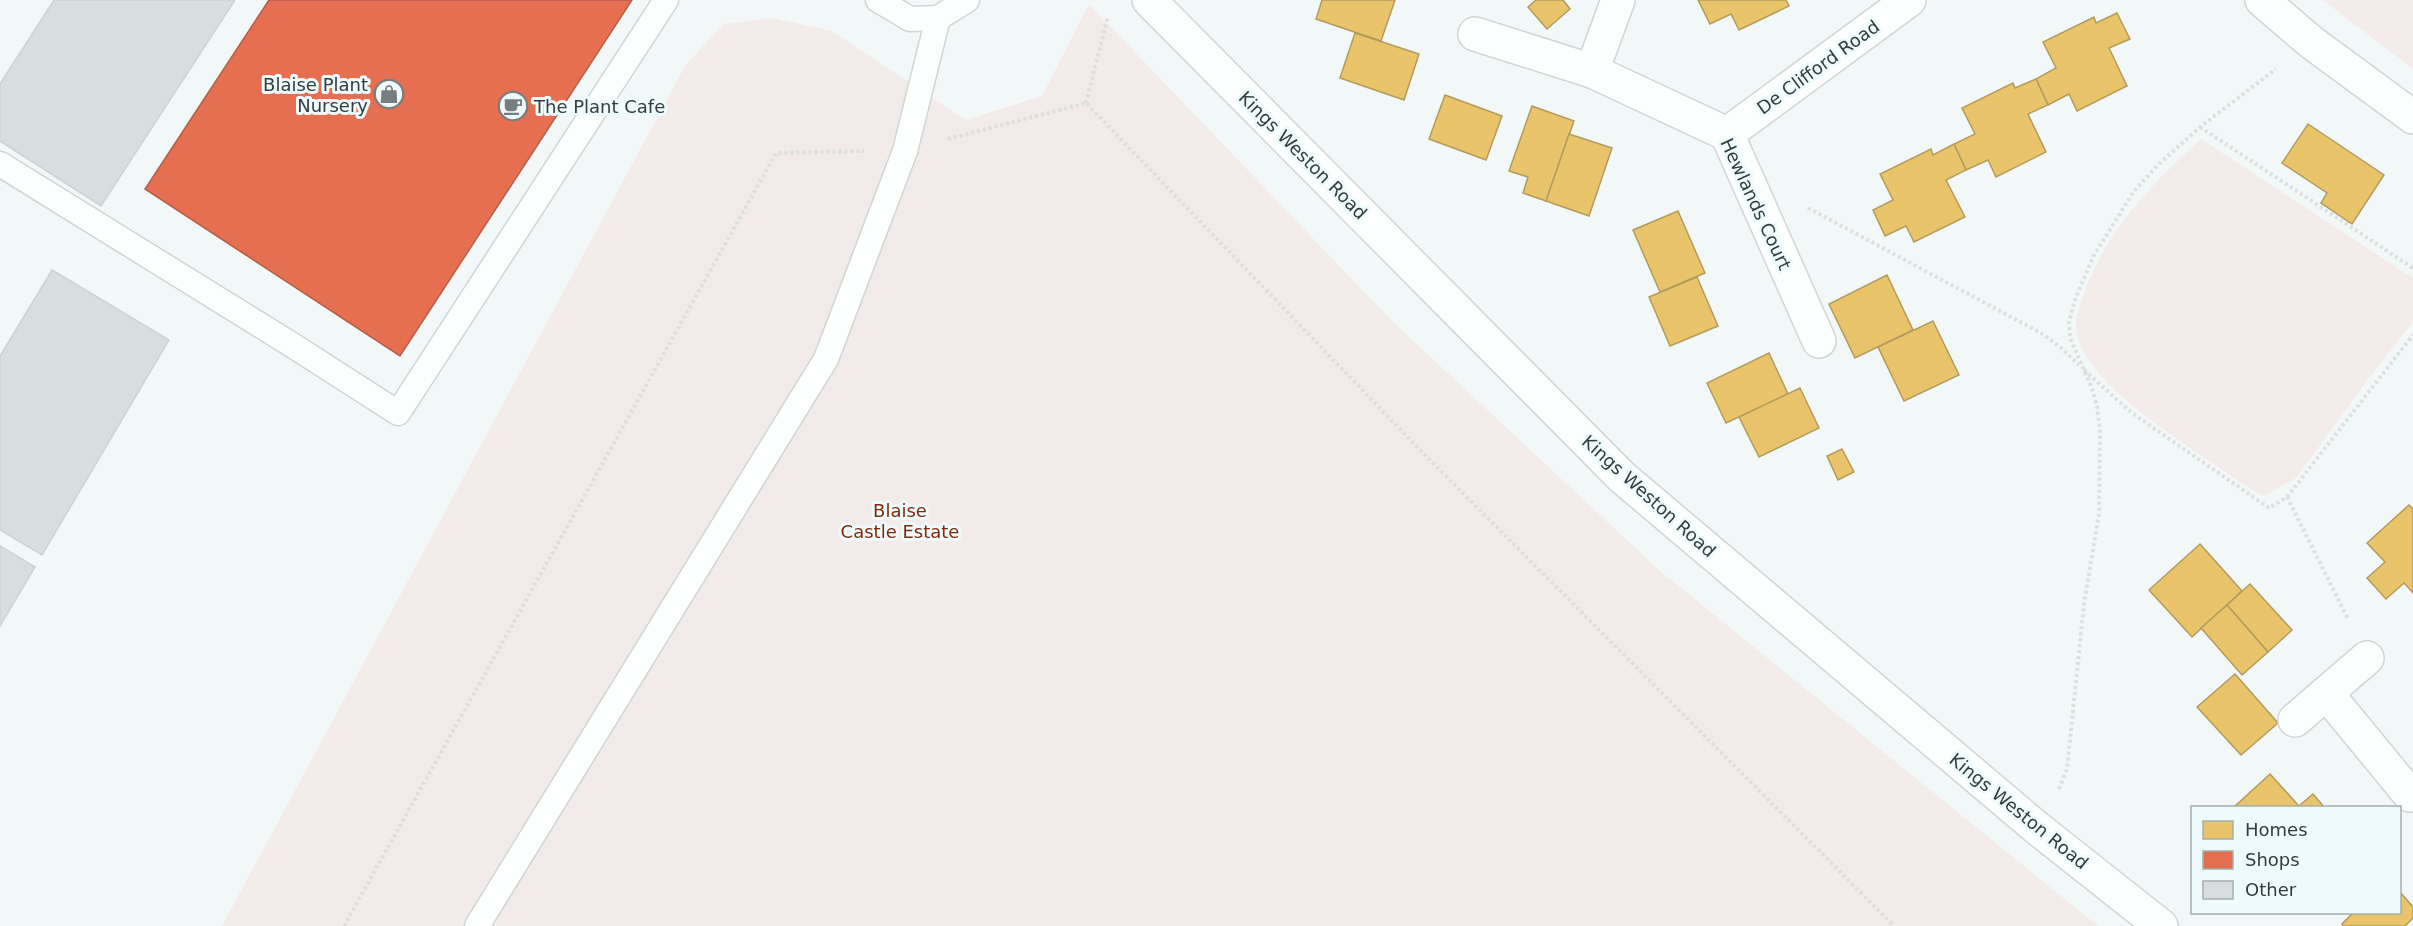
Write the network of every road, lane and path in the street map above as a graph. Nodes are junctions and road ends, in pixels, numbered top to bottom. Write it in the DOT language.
graph roads {
  1 [pos="666,0"];
  2 [pos="878,0"];
  3 [pos="967,0"];
  4 [pos="1149,0"];
  5 [pos="1618,0"];
  6 [pos="1909,0"];
  7 [pos="2262,0"];
  8 [pos="1109,11"];
  9 [pos="938,18"];
  10 [pos="1475,34"];
  11 [pos="2311,42"];
  12 [pos="1592,71"];
  13 [pos="1086,102"];
  14 [pos="2413,117"];
  15 [pos="2200,127"];
  16 [pos="1726,134"];
  17 [pos="905,151"];
  18 [pos="0,164"];
  19 [pos="1806,206"];
  20 [pos="2413,268"];
  21 [pos="2413,335"];
  22 [pos="1819,341"];
  23 [pos="2080,366"];
  24 [pos="2287,497"];
  25 [pos="2367,658"];
  26 [pos="2327,694"];
  27 [pos="2295,720"];
  28 [pos="2408,798"];
  29 [pos="2037,828"];
  30 [pos="344,926"];
  31 [pos="477,926"];
  32 [pos="1894,926"];
  33 [pos="2161,926"];
  1 -- 18 [label="lane"];
  2 -- 9 [label="lane"];
  3 -- 9 [label="lane"];
  4 -- 29 [label="main road, Kings Weston Road"];
  5 -- 12 [label="main road"];
  6 -- 16 [label="main road, De Clifford Road"];
  7 -- 11 [label="main road"];
  8 -- 13 [label="path"];
  9 -- 17 [label="lane"];
  10 -- 12 [label="main road, Hewlands Court"];
  11 -- 14 [label="main road"];
  11 -- 15 [label="path"];
  12 -- 16 [label="main road, Hewlands Court"];
  13 -- 17 [label="path"];
  13 -- 32 [label="path"];
  15 -- 20 [label="path"];
  15 -- 23 [label="path"];
  16 -- 22 [label="main road, Hewlands Court"];
  17 -- 30 [label="path"];
  17 -- 31 [label="lane"];
  19 -- 23 [label="path"];
  21 -- 24 [label="path"];
  23 -- 24 [label="path"];
  23 -- 29 [label="path"];
  24 -- 25 [label="path"];
  25 -- 26 [label="main road"];
  26 -- 27 [label="main road"];
  26 -- 28 [label="main road"];
  29 -- 33 [label="main road, Kings Weston Road"];
}
